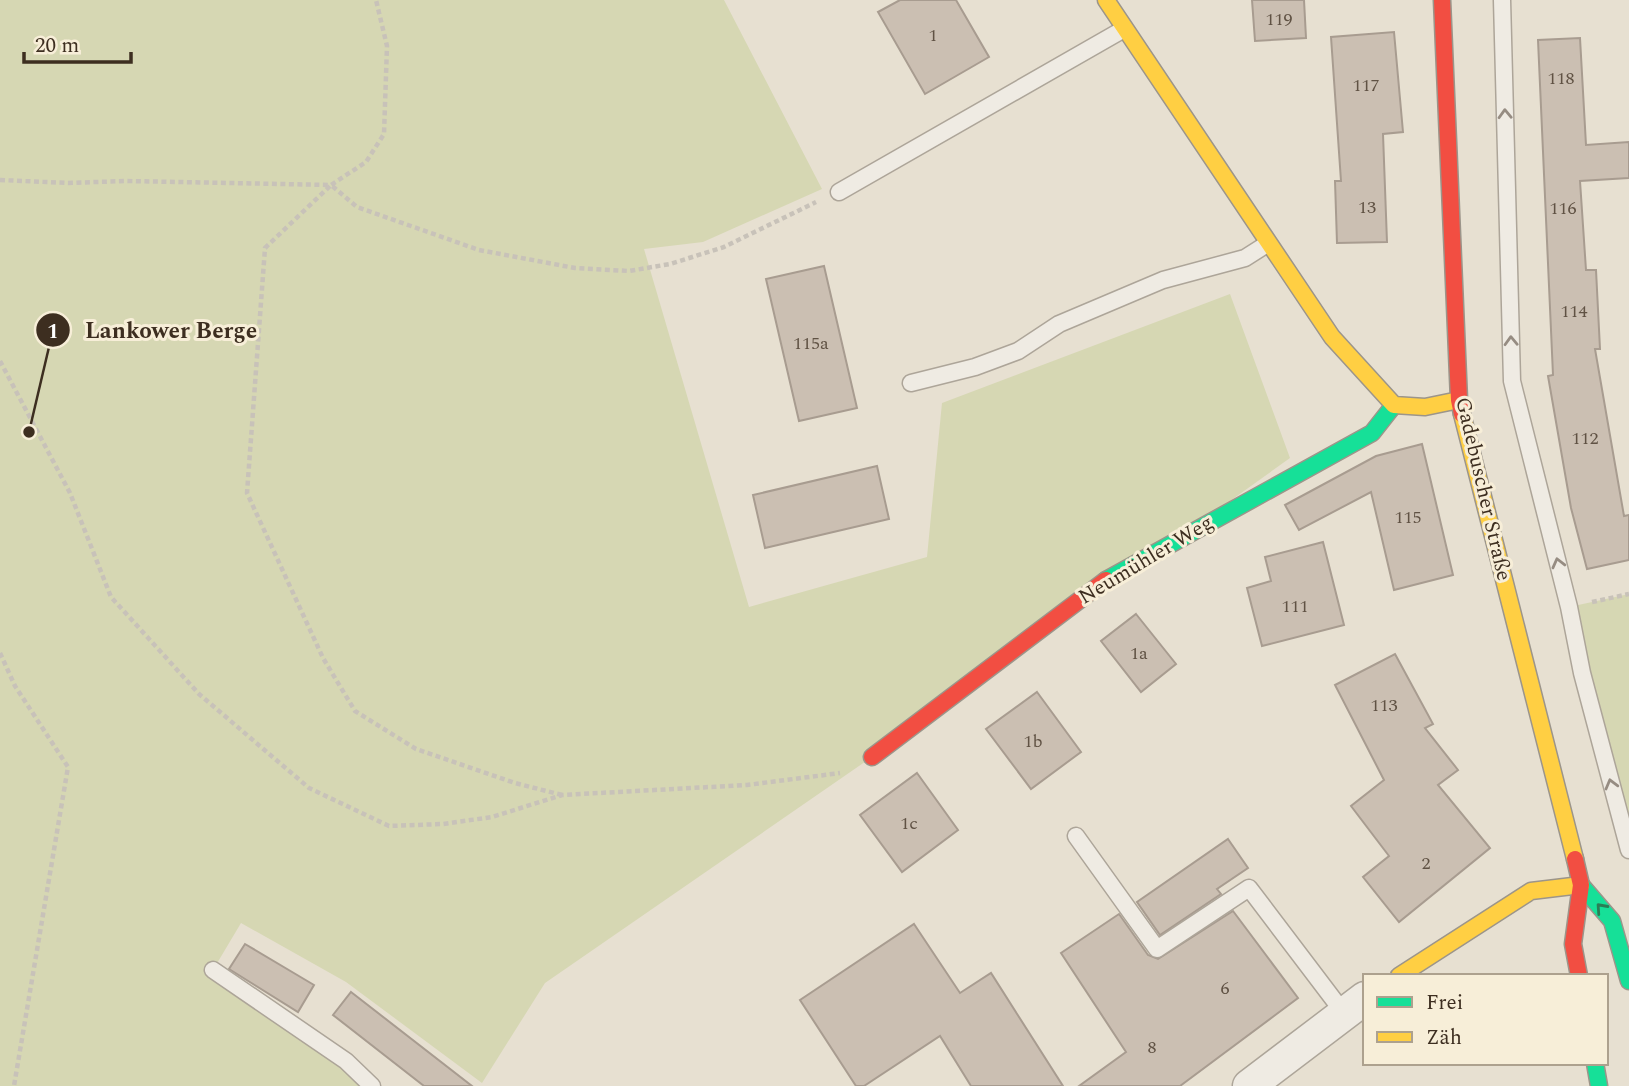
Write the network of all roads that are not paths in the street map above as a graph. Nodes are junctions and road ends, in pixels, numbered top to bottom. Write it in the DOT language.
graph roads {
  1 [pos="1106,0"];
  2 [pos="1442,0"];
  3 [pos="1502,0"];
  4 [pos="1124,29"];
  5 [pos="839,192"];
  6 [pos="1267,244"];
  7 [pos="911,383"];
  8 [pos="1460,400"];
  9 [pos="1394,405"];
  10 [pos="872,757"];
  11 [pos="1076,836"];
  12 [pos="1629,850"];
  13 [pos="1581,885"];
  14 [pos="213,970"];
  15 [pos="1402,974"];
  16 [pos="1578,974"];
  17 [pos="1629,981"];
  18 [pos="1354,1005"];
  19 [pos="1595,1065"];
  20 [pos="372,1086"];
  21 [pos="1249,1086"];
  22 [pos="1599,1086"];
  1 -- 4 [label="street"];
  2 -- 8 [label="street, Gadebuscher Straße"];
  12 -- 3 [label="lane, one-way"];
  4 -- 5 [label="lane"];
  4 -- 6 [label="street"];
  6 -- 7 [label="lane"];
  6 -- 9 [label="street"];
  8 -- 9 [label="street"];
  8 -- 13 [label="street, Gadebuscher Straße"];
  9 -- 10 [label="street, Neumühler Weg"];
  11 -- 18 [label="lane"];
  13 -- 15 [label="street"];
  13 -- 16 [label="street, Gadebuscher Straße"];
  17 -- 13 [label="street, Gadebuscher Straße, one-way"];
  14 -- 20 [label="lane"];
  18 -- 21 [label="street"];
  19 -- 22 [label="street"];
}
